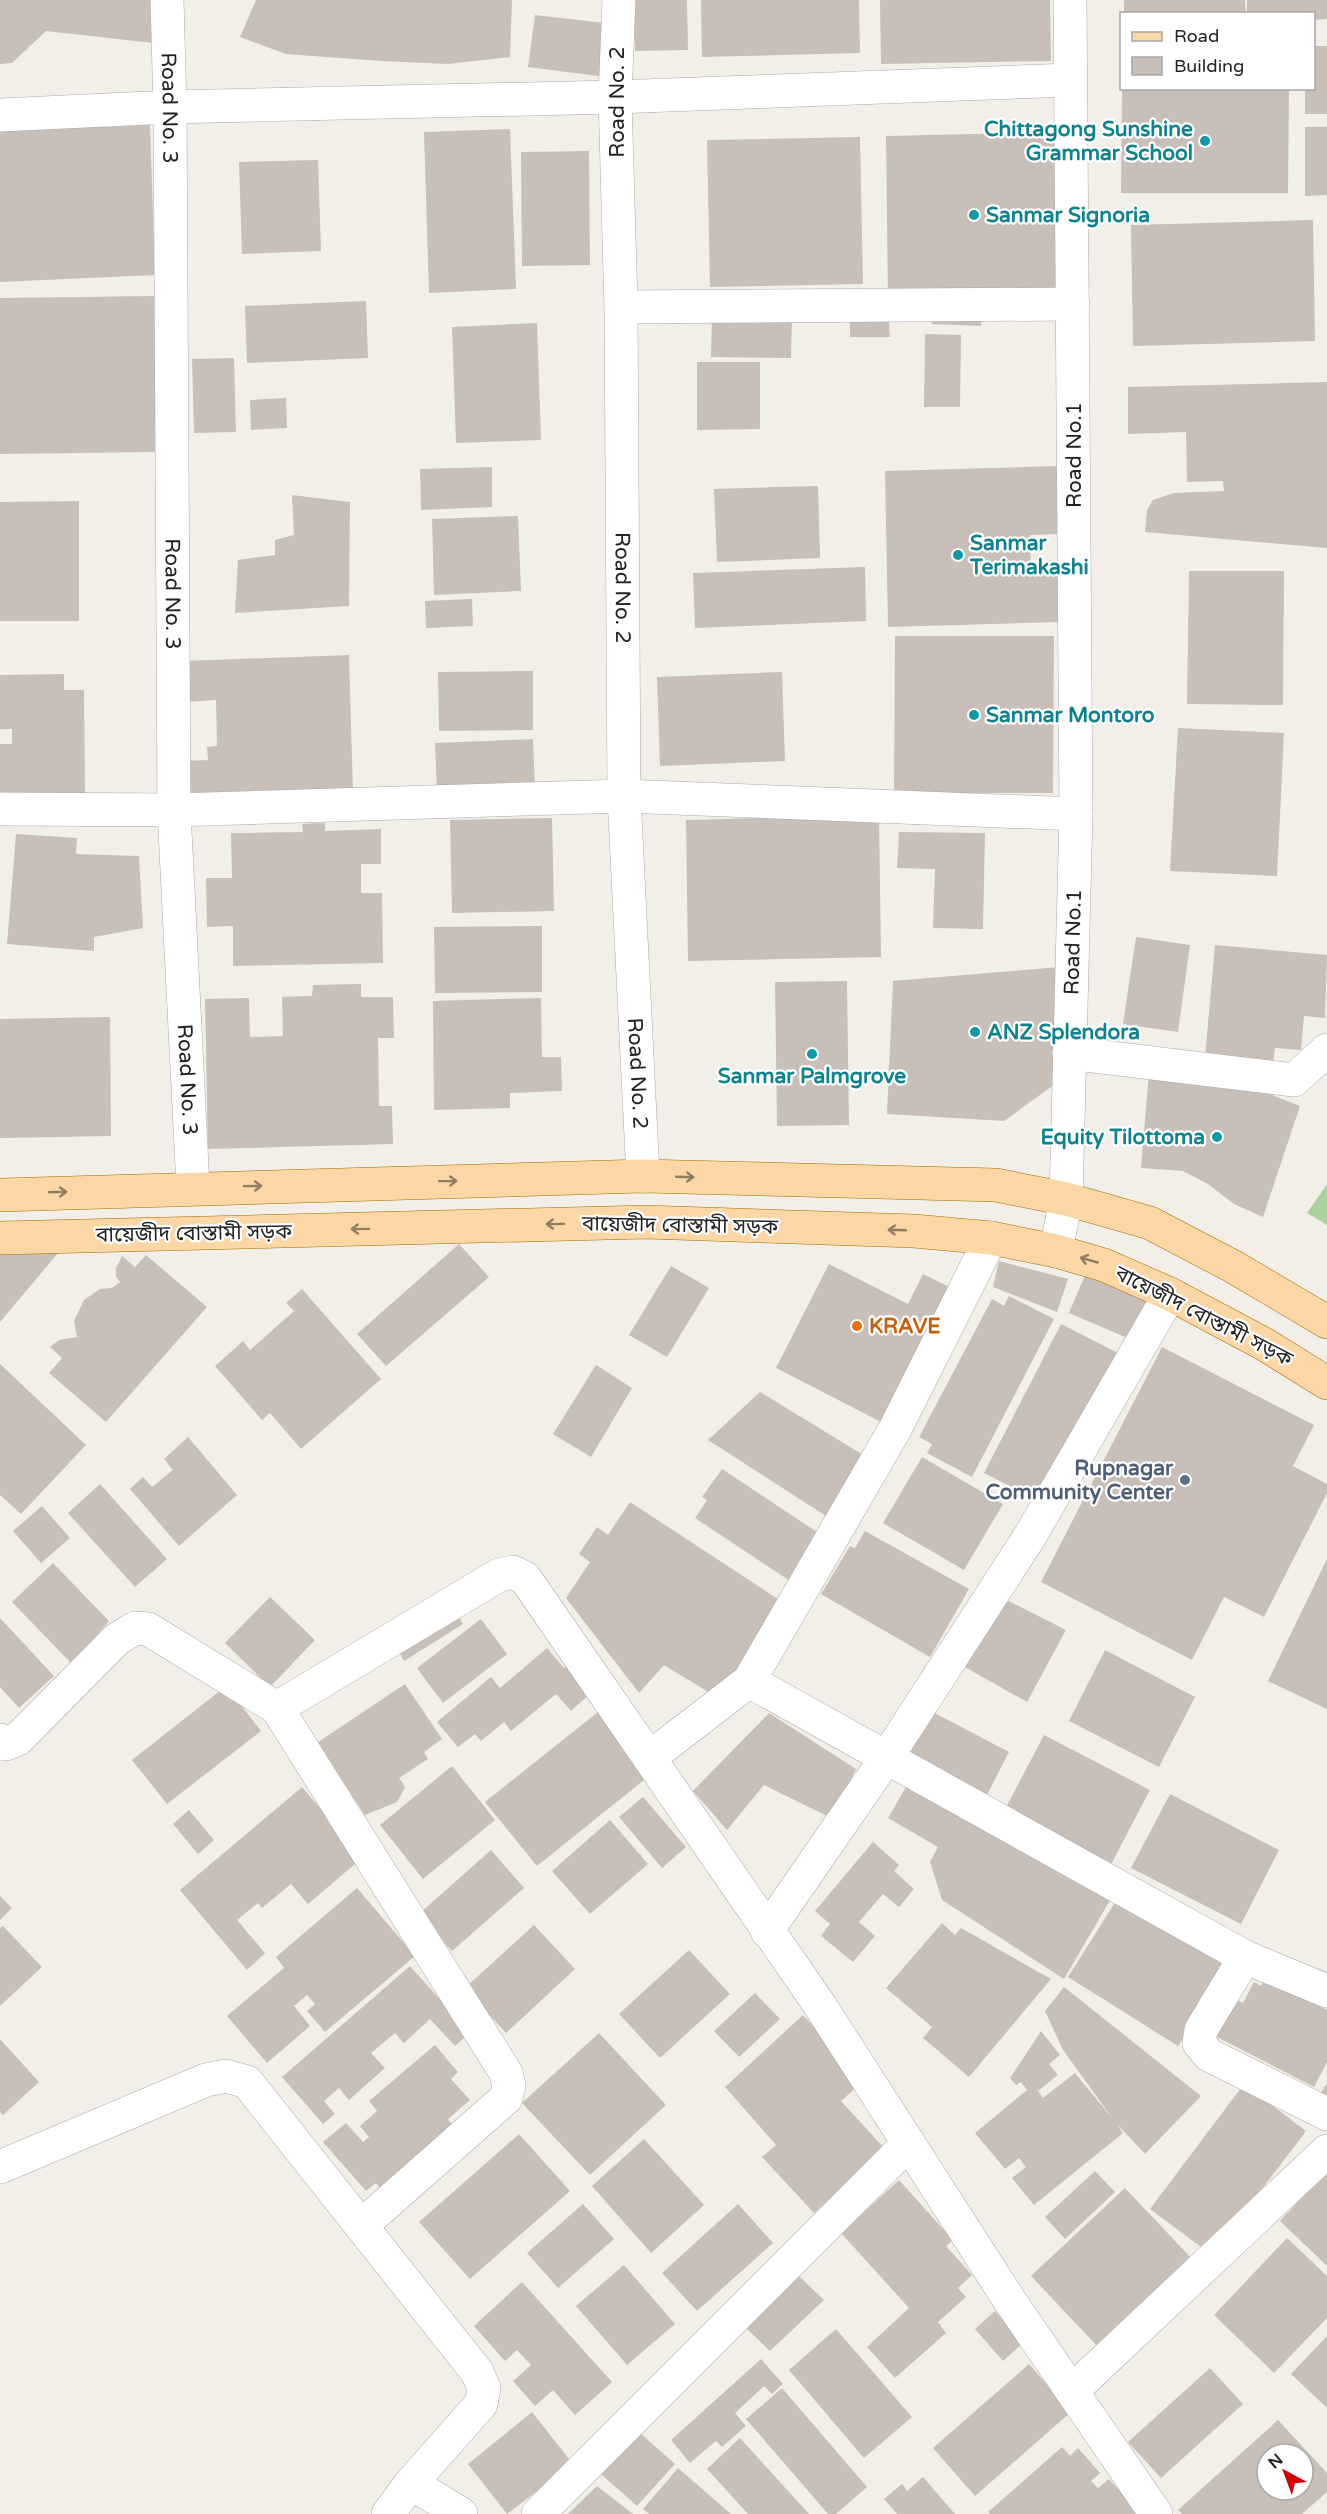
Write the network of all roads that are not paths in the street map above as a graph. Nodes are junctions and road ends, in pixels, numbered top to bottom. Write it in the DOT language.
graph roads {
  1 [pos="167,0"];
  2 [pos="619,0"];
  3 [pos="1070,0"];
  4 [pos="1070,80"];
  5 [pos="615,97"];
  6 [pos="170,107"];
  7 [pos="0,115"];
  8 [pos="1072,304"];
  9 [pos="621,307"];
  10 [pos="624,796"];
  11 [pos="0,809"];
  12 [pos="174,810"];
  13 [pos="1076,814"];
  14 [pos="1327,1050"];
  15 [pos="1069,1053"];
  16 [pos="643,1176"];
  17 [pos="193,1187"];
  18 [pos="0,1195"];
  19 [pos="1066,1199"];
  20 [pos="0,1238"];
  21 [pos="991,1238"];
  22 [pos="1056,1251"];
  23 [pos="1170,1294"];
  24 [pos="1327,1322"];
  25 [pos="1327,1383"];
  26 [pos="749,1681"];
  27 [pos="277,1708"];
  28 [pos="0,1740"];
  29 [pos="887,1757"];
  30 [pos="649,1758"];
  31 [pos="767,1930"];
  32 [pos="1245,1957"];
  33 [pos="1327,1991"];
  34 [pos="1327,2114"];
  35 [pos="909,2143"];
  36 [pos="1327,2151"];
  37 [pos="0,2167"];
  38 [pos="361,2226"];
  39 [pos="1072,2391"];
  40 [pos="411,2483"];
  41 [pos="388,2514"];
  42 [pos="461,2514"];
  43 [pos="538,2514"];
  44 [pos="1156,2514"];
  1 -- 6 [label="street, Road No. 3"];
  2 -- 5 [label="street, Road No. 2"];
  3 -- 4 [label="street, Road No.1"];
  4 -- 5 [label="street"];
  4 -- 8 [label="street, Road No.1"];
  5 -- 6 [label="street"];
  5 -- 9 [label="street, Road No. 2"];
  6 -- 7 [label="street"];
  6 -- 12 [label="street, Road No. 3"];
  8 -- 9 [label="street"];
  8 -- 13 [label="street, Road No.1"];
  9 -- 10 [label="street, Road No. 2"];
  10 -- 12 [label="street"];
  10 -- 13 [label="street"];
  10 -- 16 [label="street, Road No. 2"];
  11 -- 12 [label="street"];
  12 -- 17 [label="street, Road No. 3"];
  13 -- 15 [label="street, Road No.1"];
  14 -- 15 [label="street"];
  15 -- 19 [label="street, Road No.1"];
  17 -- 16 [label="main road, বায়েজীদ বোস্তামী সড়ক, one-way"];
  16 -- 19 [label="main road, বায়েজীদ বোস্তামী সড়ক, one-way"];
  18 -- 17 [label="main road, বায়েজীদ বোস্তামী সড়ক, one-way"];
  19 -- 22 [label="street, Road No.1"];
  19 -- 24 [label="main road, বায়েজীদ বোস্তামী সড়ক"];
  21 -- 20 [label="main road, বায়েজীদ বোস্তামী সড়ক, one-way"];
  21 -- 22 [label="main road, বায়েজীদ বোস্তামী সড়ক"];
  21 -- 26 [label="street"];
  23 -- 22 [label="main road, বায়েজীদ বোস্তামী সড়ক, one-way"];
  23 -- 25 [label="main road, বায়েজীদ বোস্তামী সড়ক"];
  23 -- 29 [label="street"];
  26 -- 29 [label="street"];
  26 -- 30 [label="street"];
  27 -- 28 [label="street"];
  27 -- 30 [label="street"];
  27 -- 38 [label="street"];
  29 -- 31 [label="street"];
  29 -- 32 [label="street"];
  30 -- 31 [label="street"];
  31 -- 35 [label="street"];
  32 -- 33 [label="street"];
  32 -- 34 [label="street"];
  35 -- 39 [label="street"];
  35 -- 43 [label="street"];
  36 -- 39 [label="street"];
  37 -- 38 [label="street"];
  38 -- 40 [label="street"];
  39 -- 44 [label="street"];
  40 -- 41 [label="street"];
  40 -- 42 [label="street"];
}
